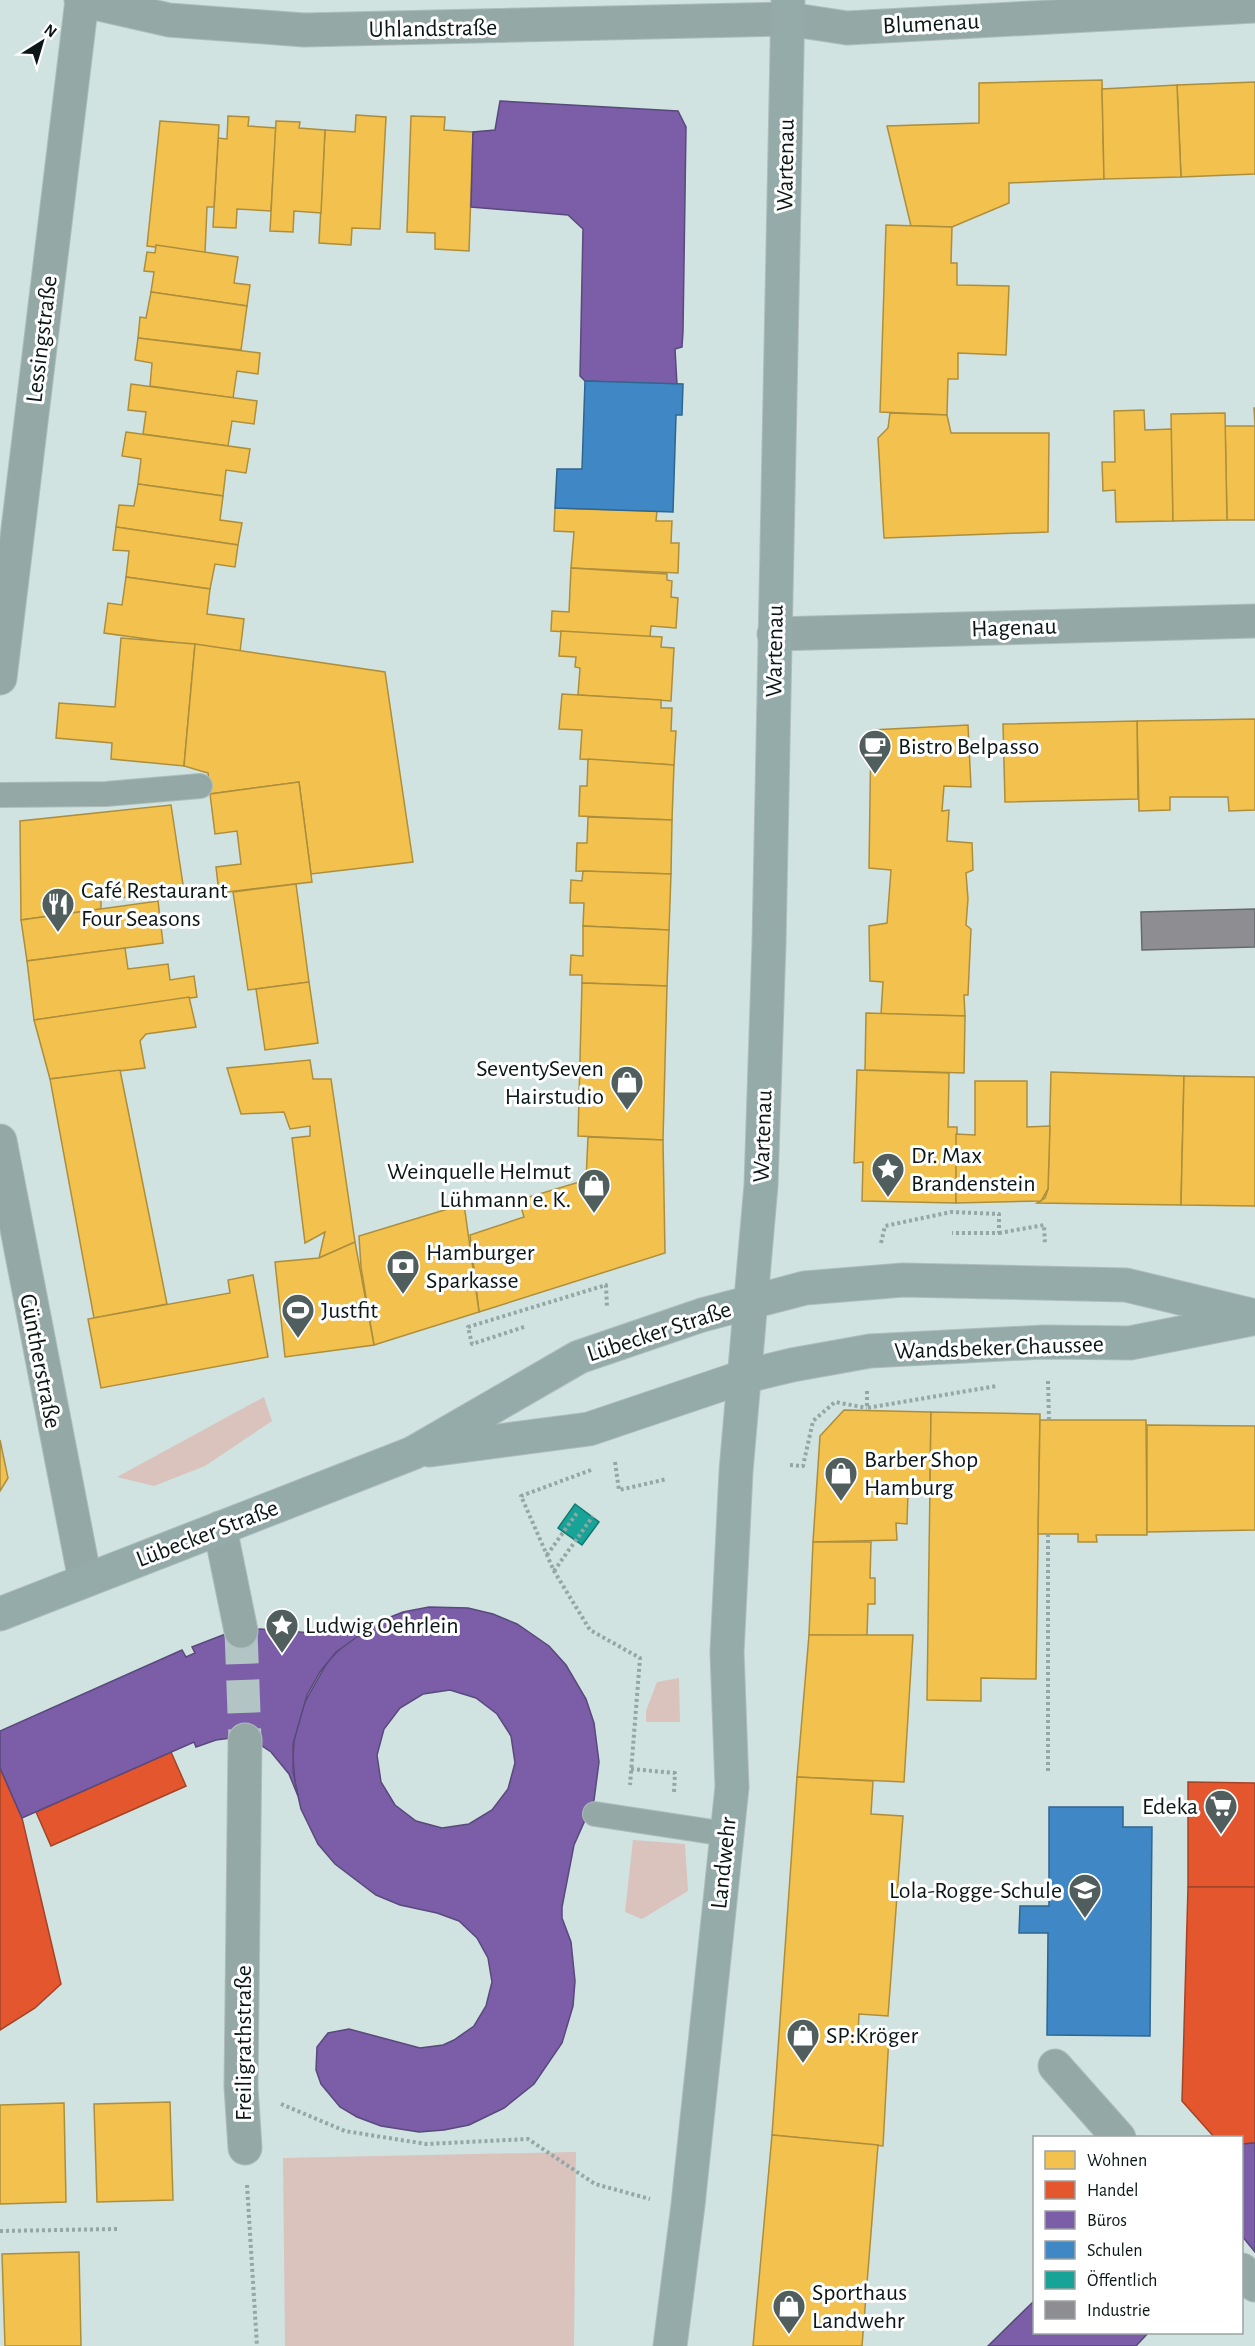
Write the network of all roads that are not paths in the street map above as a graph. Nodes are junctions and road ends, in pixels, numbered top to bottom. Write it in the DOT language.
graph roads {
  1 [pos="82,0"];
  2 [pos="1255,6"];
  3 [pos="788,10"];
  4 [pos="1255,621"];
  5 [pos="774,634"];
  6 [pos="0,678"];
  7 [pos="200,786"];
  8 [pos="0,795"];
  9 [pos="0,1141"];
  10 [pos="750,1301"];
  11 [pos="1255,1317"];
  12 [pos="743,1377"];
  13 [pos="413,1453"];
  14 [pos="220,1528"];
  15 [pos="85,1580"];
  16 [pos="0,1614"];
  17 [pos="241,1631"];
  18 [pos="245,1740"];
  19 [pos="595,1814"];
  20 [pos="726,1834"];
  21 [pos="1055,2066"];
  22 [pos="1117,2136"];
  23 [pos="244,2148"];
  24 [pos="1243,2271"];
  25 [pos="1255,2284"];
  26 [pos="670,2346"];
  1 -- 3 [label="street, Uhlandstraße"];
  1 -- 6 [label="street, Lessingstraße"];
  2 -- 3 [label="street, Blumenau"];
  3 -- 5 [label="main road, Wartenau"];
  4 -- 5 [label="street, Hagenau"];
  5 -- 10 [label="main road, Wartenau"];
  7 -- 8 [label="lane"];
  9 -- 15 [label="street, Güntherstraße"];
  10 -- 11 [label="main road, Wandsbeker Chaussee"];
  10 -- 12 [label="main road, Wartenau"];
  10 -- 13 [label="main road, Lübecker Straße"];
  11 -- 12 [label="main road, Wandsbeker Chaussee"];
  12 -- 13 [label="main road, Lübecker Straße"];
  12 -- 20 [label="main road, Landwehr"];
  13 -- 14 [label="main road, Lübecker Straße"];
  14 -- 15 [label="main road, Lübecker Straße"];
  14 -- 17 [label="street"];
  15 -- 16 [label="main road, Lübecker Straße"];
  18 -- 23 [label="street, Freiligrathstraße"];
  19 -- 20 [label="lane"];
  20 -- 26 [label="main road, Landwehr"];
  21 -- 22 [label="street"];
  24 -- 25 [label="street"];
}
